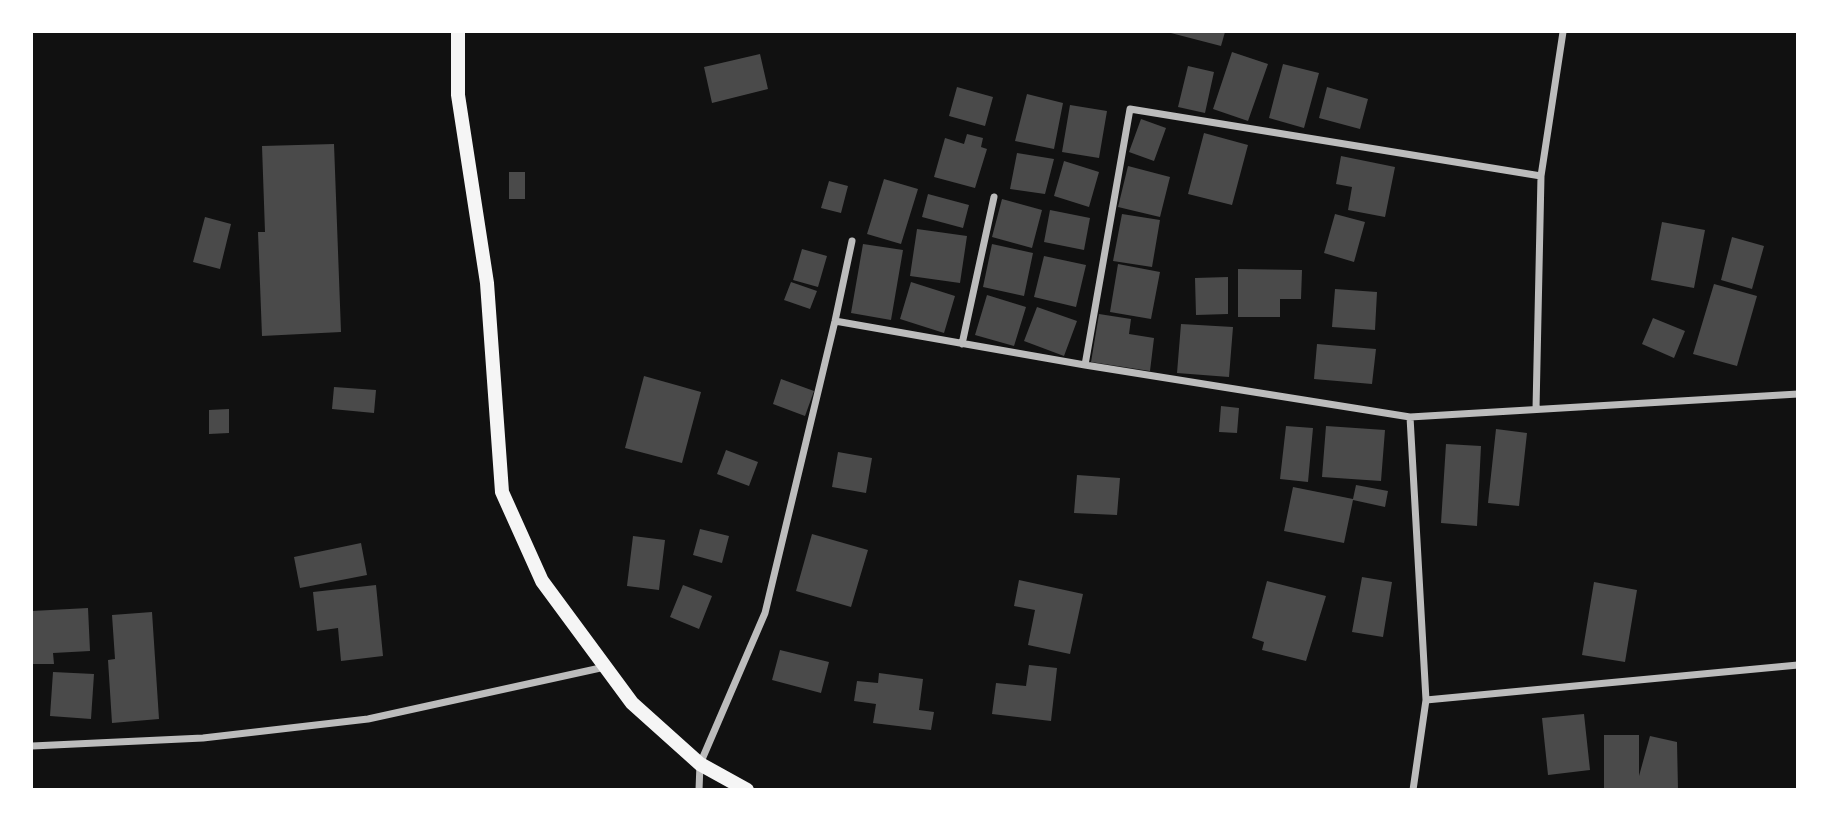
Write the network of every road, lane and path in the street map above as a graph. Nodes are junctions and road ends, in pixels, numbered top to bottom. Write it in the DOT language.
graph roads {
  1 [pos="458,32"];
  2 [pos="1563,32"];
  3 [pos="1541,176"];
  4 [pos="994,197"];
  5 [pos="852,241"];
  6 [pos="835,321"];
  7 [pos="962,344"];
  8 [pos="1085,365"];
  9 [pos="1797,394"];
  10 [pos="1536,409"];
  11 [pos="1409,417"];
  12 [pos="1797,665"];
  13 [pos="606,667"];
  14 [pos="1426,699"];
  15 [pos="32,747"];
  16 [pos="700,764"];
  17 [pos="699,789"];
  18 [pos="747,789"];
  19 [pos="1413,789"];
  1 -- 13 [label="main road"];
  2 -- 3 [label="street"];
  3 -- 8 [label="street"];
  3 -- 10 [label="street"];
  4 -- 7 [label="street"];
  5 -- 6 [label="street"];
  6 -- 7 [label="street"];
  6 -- 16 [label="street"];
  7 -- 8 [label="street"];
  8 -- 11 [label="street"];
  9 -- 10 [label="street"];
  10 -- 11 [label="street"];
  11 -- 14 [label="street"];
  12 -- 14 [label="street"];
  13 -- 15 [label="street"];
  13 -- 16 [label="main road"];
  14 -- 19 [label="street"];
  16 -- 17 [label="street"];
  16 -- 18 [label="main road"];
}
